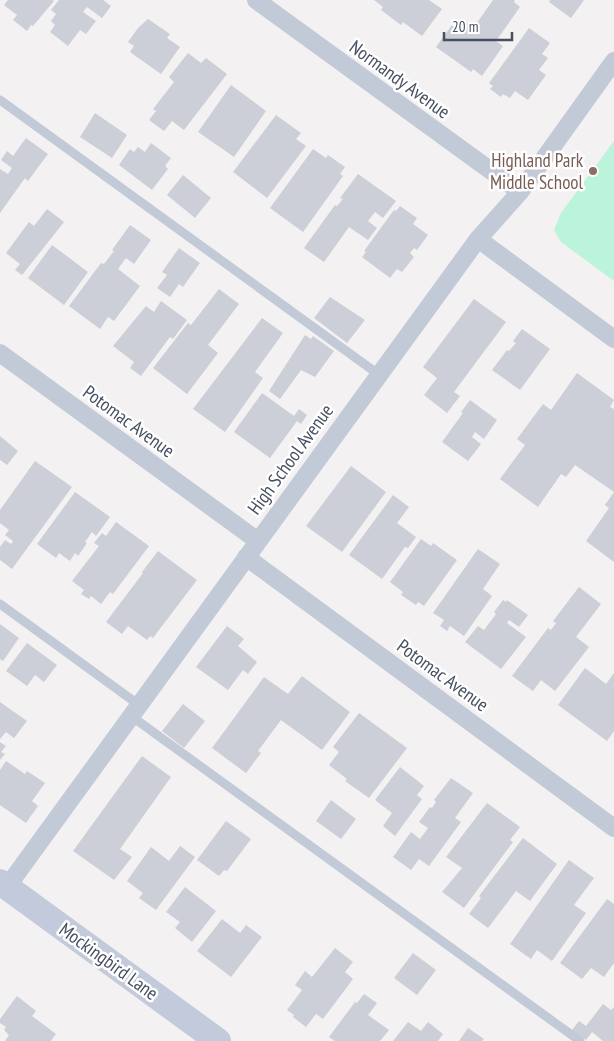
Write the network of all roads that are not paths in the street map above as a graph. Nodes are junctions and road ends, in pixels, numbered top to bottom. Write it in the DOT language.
graph roads {
  1 [pos="256,0"];
  2 [pos="614,61"];
  3 [pos="0,100"];
  4 [pos="520,192"];
  5 [pos="478,239"];
  6 [pos="614,339"];
  7 [pos="0,354"];
  8 [pos="378,374"];
  9 [pos="258,541"];
  10 [pos="246,557"];
  11 [pos="0,604"];
  12 [pos="135,711"];
  13 [pos="614,828"];
  14 [pos="3,884"];
  15 [pos="218,1041"];
  16 [pos="580,1041"];
  1 -- 4 [label="street, Normandy Avenue"];
  2 -- 4 [label="street, High School Avenue"];
  3 -- 8 [label="lane"];
  4 -- 5 [label="street, High School Avenue"];
  5 -- 6 [label="street"];
  5 -- 8 [label="street, High School Avenue"];
  7 -- 9 [label="street, Potomac Avenue"];
  8 -- 9 [label="street, High School Avenue"];
  9 -- 10 [label="street, High School Avenue"];
  10 -- 12 [label="street, High School Avenue"];
  10 -- 13 [label="street, Potomac Avenue"];
  11 -- 12 [label="lane"];
  12 -- 14 [label="street, High School Avenue"];
  12 -- 16 [label="lane"];
  14 -- 15 [label="main road, Mockingbird Lane"];
}
